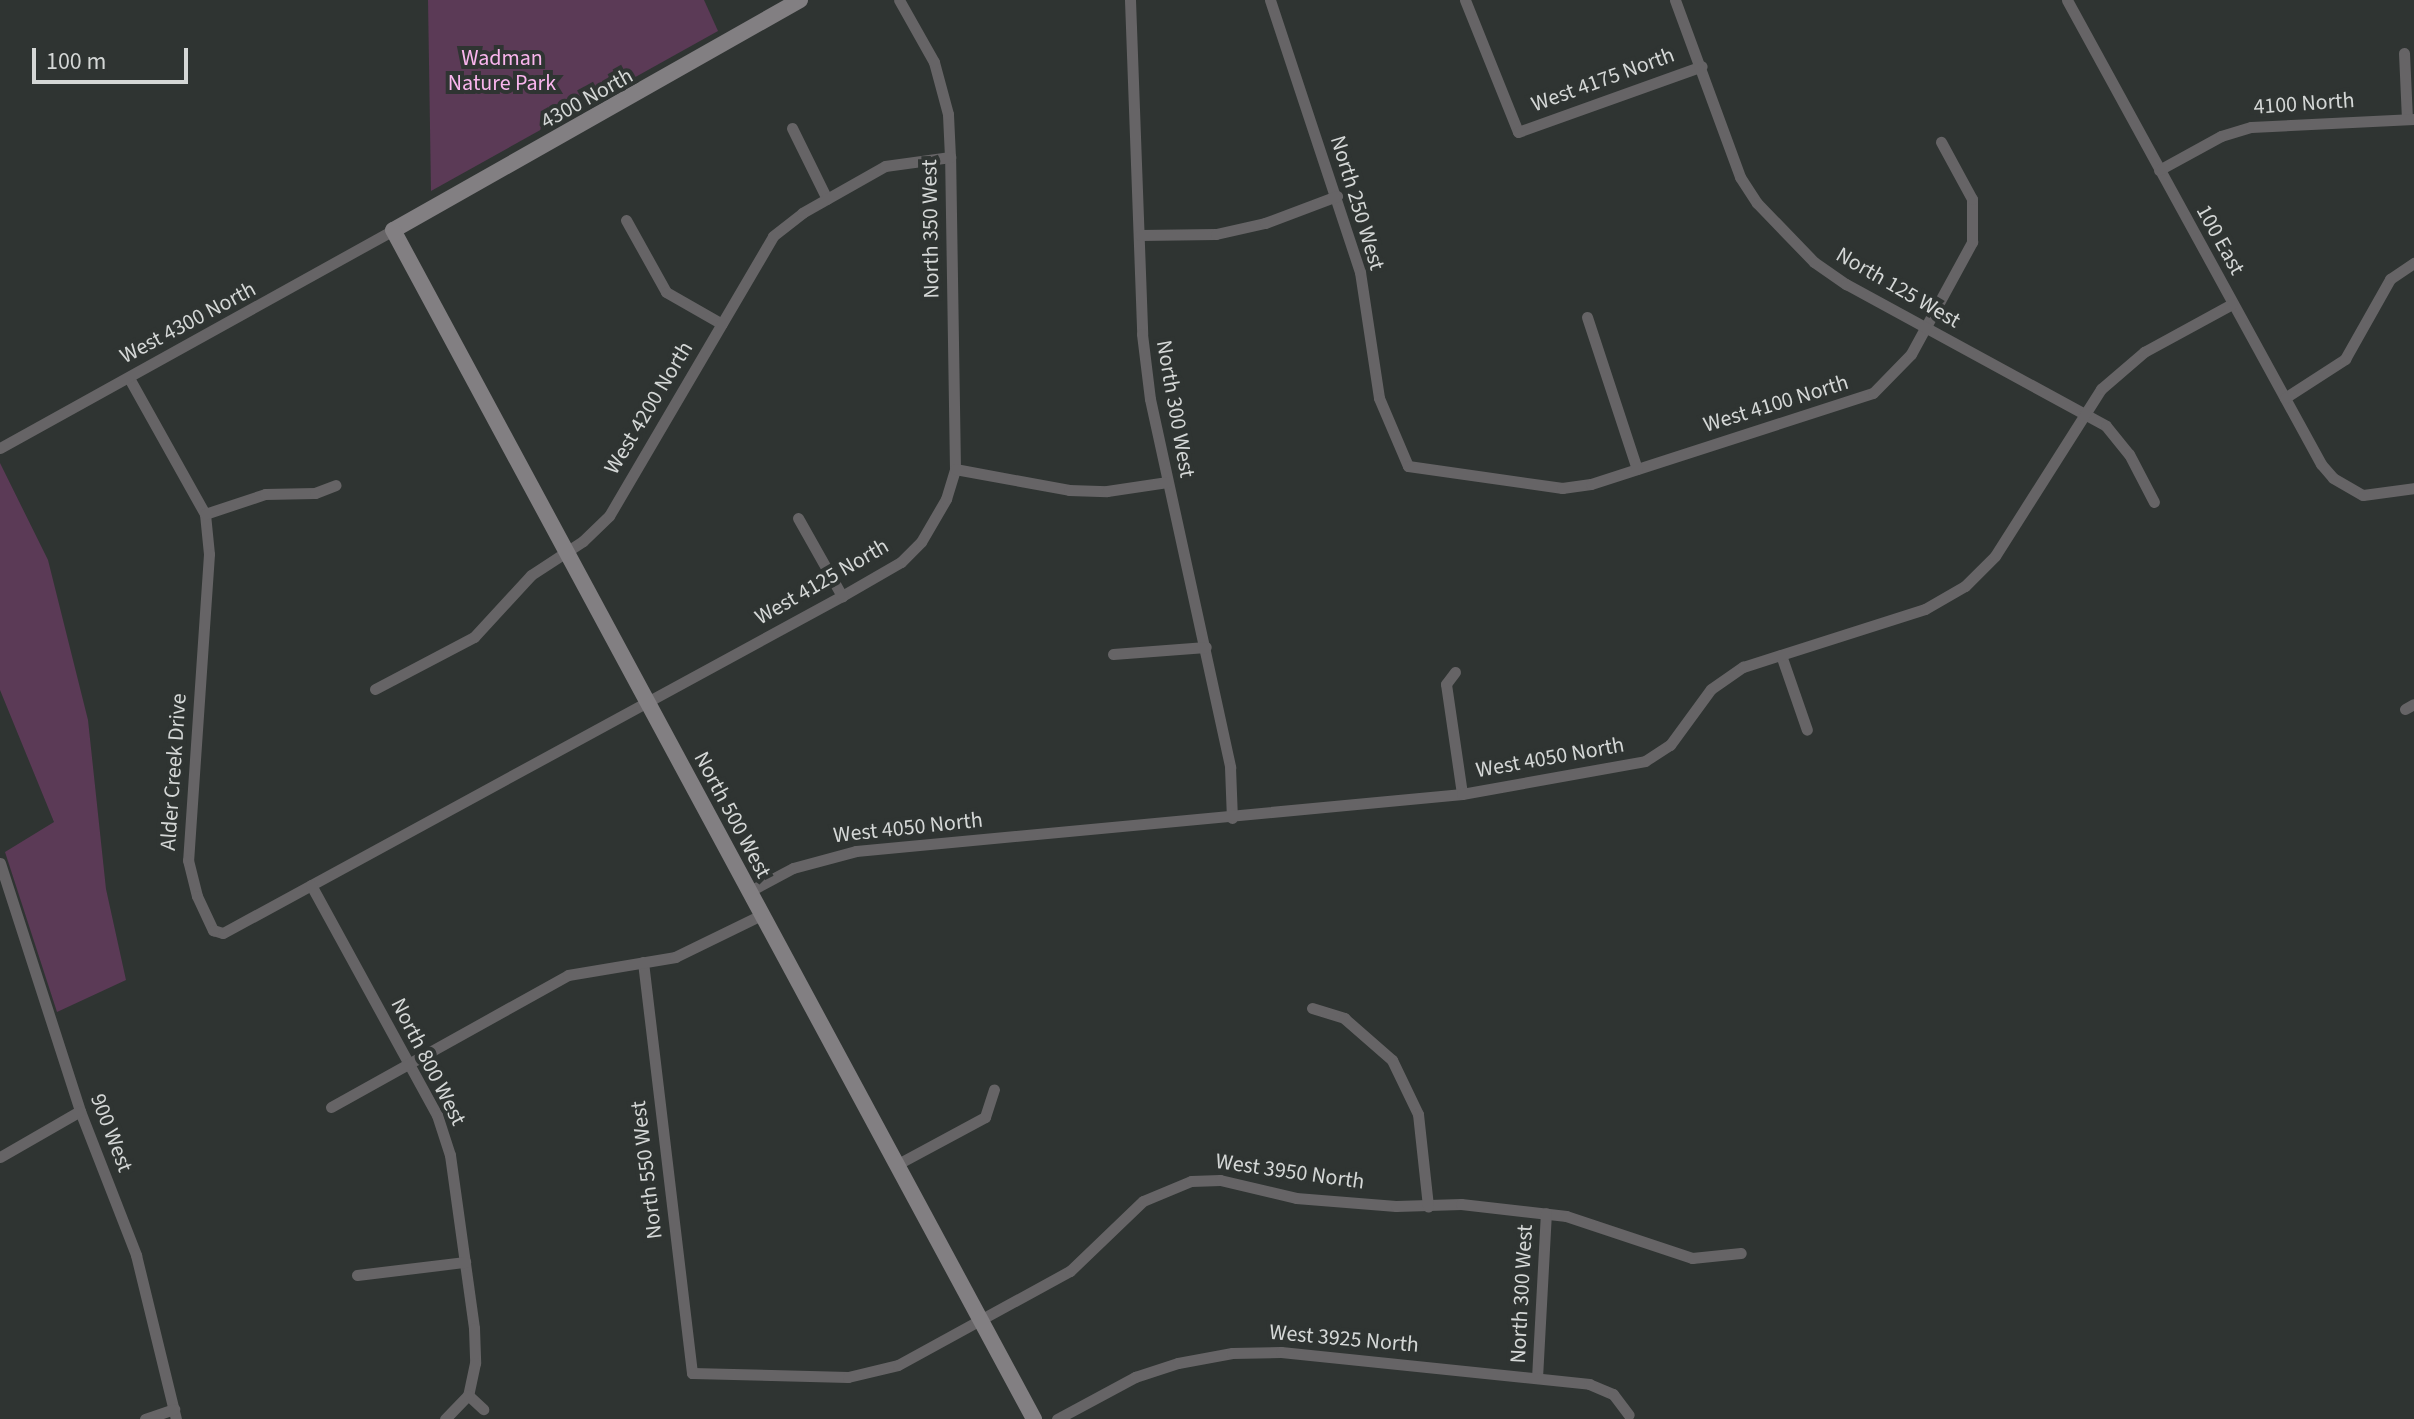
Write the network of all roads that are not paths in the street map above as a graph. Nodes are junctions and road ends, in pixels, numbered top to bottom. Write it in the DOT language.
graph roads {
  1 [pos="800,0"];
  2 [pos="899,0"];
  3 [pos="1130,0"];
  4 [pos="1270,0"];
  5 [pos="1465,0"];
  6 [pos="1675,0"];
  7 [pos="2067,0"];
  8 [pos="2404,53"];
  9 [pos="1702,66"];
  10 [pos="2410,119"];
  11 [pos="792,128"];
  12 [pos="1941,142"];
  13 [pos="950,157"];
  14 [pos="2159,170"];
  15 [pos="1337,196"];
  16 [pos="827,199"];
  17 [pos="626,220"];
  18 [pos="393,230"];
  19 [pos="1140,235"];
  20 [pos="2414,263"];
  21 [pos="2232,304"];
  22 [pos="1587,317"];
  23 [pos="722,324"];
  24 [pos="1926,327"];
  25 [pos="129,378"];
  26 [pos="2285,398"];
  27 [pos="2086,415"];
  28 [pos="0,448"];
  29 [pos="1408,466"];
  30 [pos="955,469"];
  31 [pos="1637,469"];
  32 [pos="1167,482"];
  33 [pos="336,485"];
  34 [pos="2414,488"];
  35 [pos="2154,502"];
  36 [pos="205,514"];
  37 [pos="798,518"];
  38 [pos="568,552"];
  39 [pos="842,596"];
  40 [pos="1206,647"];
  41 [pos="1113,654"];
  42 [pos="1781,655"];
  43 [pos="1455,672"];
  44 [pos="375,689"];
  45 [pos="648,701"];
  46 [pos="1807,730"];
  47 [pos="1462,794"];
  48 [pos="1232,818"];
  49 [pos="0,863"];
  50 [pos="311,885"];
  51 [pos="748,892"];
  52 [pos="761,915"];
  53 [pos="643,962"];
  54 [pos="1312,1008"];
  55 [pos="409,1064"];
  56 [pos="994,1089"];
  57 [pos="331,1107"];
  58 [pos="80,1111"];
  59 [pos="0,1157"];
  60 [pos="896,1165"];
  61 [pos="1428,1206"];
  62 [pos="1546,1213"];
  63 [pos="1741,1253"];
  64 [pos="465,1262"];
  65 [pos="357,1275"];
  66 [pos="981,1321"];
  67 [pos="692,1373"];
  68 [pos="1537,1378"];
  69 [pos="468,1395"];
  70 [pos="483,1409"];
  71 [pos="175,1414"];
  72 [pos="1629,1415"];
  73 [pos="145,1419"];
  74 [pos="445,1419"];
  75 [pos="1034,1419"];
  76 [pos="1057,1419"];
  1 -- 18 [label="street, 4300 North"];
  2 -- 13 [label="street, North 350 West"];
  3 -- 19 [label="street, North 300 West"];
  4 -- 15 [label="street, North 250 West"];
  5 -- 9 [label="street, West 4175 North"];
  6 -- 9 [label="street, North 125 West"];
  7 -- 14 [label="street, 100 East"];
  8 -- 10 [label="street"];
  9 -- 24 [label="street, North 125 West"];
  10 -- 14 [label="street, 4100 North"];
  11 -- 16 [label="street"];
  12 -- 24 [label="street, West 4100 North"];
  13 -- 16 [label="street, West 4200 North"];
  13 -- 30 [label="street, North 350 West"];
  14 -- 21 [label="street, 100 East"];
  15 -- 19 [label="street"];
  15 -- 29 [label="street, North 250 West"];
  16 -- 23 [label="street, West 4200 North"];
  17 -- 23 [label="street"];
  18 -- 25 [label="street, West 4300 North"];
  18 -- 38 [label="street, North 500 West"];
  19 -- 32 [label="street, North 300 West"];
  20 -- 26 [label="street"];
  21 -- 26 [label="street, 100 East"];
  21 -- 27 [label="street, West 4050 North"];
  22 -- 31 [label="street"];
  23 -- 38 [label="street, West 4200 North"];
  24 -- 27 [label="street, North 125 West"];
  24 -- 31 [label="street, West 4100 North"];
  25 -- 28 [label="street, West 4300 North"];
  25 -- 36 [label="street, Alder Creek Drive"];
  26 -- 34 [label="street, 100 East"];
  27 -- 35 [label="street, North 125 West"];
  27 -- 42 [label="street, West 4050 North"];
  29 -- 31 [label="street, West 4100 North"];
  30 -- 32 [label="street"];
  30 -- 39 [label="street, West 4125 North"];
  32 -- 40 [label="street, North 300 West"];
  33 -- 36 [label="street"];
  36 -- 50 [label="street, Alder Creek Drive"];
  37 -- 39 [label="street"];
  38 -- 44 [label="street, West 4200 North"];
  38 -- 45 [label="street, North 500 West"];
  39 -- 45 [label="street, West 4125 North"];
  40 -- 41 [label="street"];
  40 -- 48 [label="street, North 300 West"];
  42 -- 46 [label="street"];
  42 -- 47 [label="street, West 4050 North"];
  43 -- 47 [label="street"];
  45 -- 50 [label="street, Alder Creek Drive"];
  45 -- 51 [label="street, North 500 West"];
  47 -- 48 [label="street, West 4050 North"];
  48 -- 51 [label="street, West 4050 North"];
  49 -- 58 [label="street, 900 West"];
  50 -- 55 [label="street, North 800 West"];
  51 -- 52 [label="street, North 500 West"];
  52 -- 53 [label="street"];
  52 -- 60 [label="street, North 500 West"];
  53 -- 55 [label="street"];
  53 -- 67 [label="street, North 550 West"];
  54 -- 61 [label="street"];
  55 -- 57 [label="street"];
  55 -- 64 [label="street, North 800 West"];
  56 -- 60 [label="street"];
  58 -- 59 [label="street"];
  58 -- 71 [label="street, 900 West"];
  60 -- 66 [label="street, North 500 West"];
  61 -- 62 [label="street, West 3950 North"];
  61 -- 66 [label="street, West 3950 North"];
  62 -- 63 [label="street, West 3950 North"];
  62 -- 68 [label="street, North 300 West"];
  64 -- 65 [label="street"];
  64 -- 69 [label="street, North 800 West"];
  66 -- 67 [label="street, West 3950 North"];
  66 -- 75 [label="street, North 500 West"];
  68 -- 72 [label="street, West 3925 North"];
  68 -- 76 [label="street, West 3925 North"];
  69 -- 70 [label="street"];
  69 -- 74 [label="street"];
  71 -- 73 [label="street"];
}
